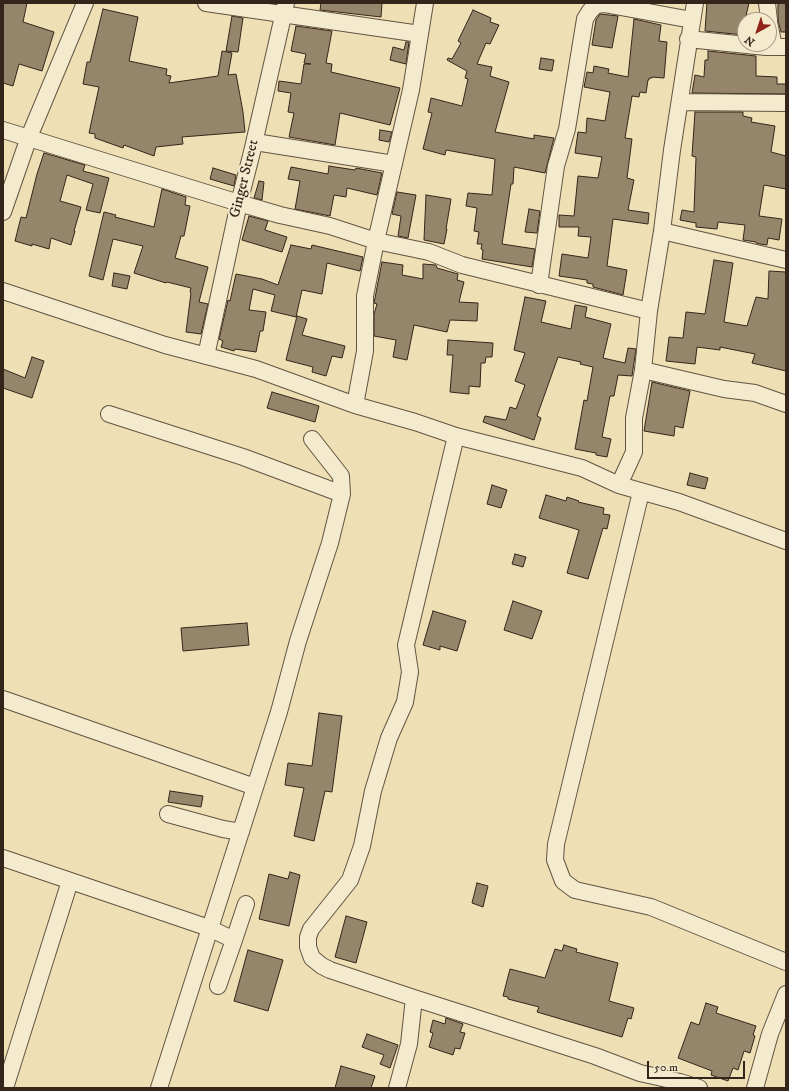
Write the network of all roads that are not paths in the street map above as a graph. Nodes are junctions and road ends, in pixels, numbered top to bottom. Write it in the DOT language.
graph roads {
  1 [pos="85,3"];
  2 [pos="206,3"];
  3 [pos="425,3"];
  4 [pos="695,3"];
  5 [pos="284,8"];
  6 [pos="692,20"];
  7 [pos="420,34"];
  8 [pos="688,39"];
  9 [pos="780,47"];
  10 [pos="680,102"];
  11 [pos="786,103"];
  12 [pos="3,130"];
  13 [pos="28,137"];
  14 [pos="255,142"];
  15 [pos="394,164"];
  16 [pos="239,203"];
  17 [pos="3,212"];
  18 [pos="662,231"];
  19 [pos="376,240"];
  20 [pos="786,260"];
  21 [pos="540,285"];
  22 [pos="3,291"];
  23 [pos="648,311"];
  24 [pos="206,356"];
  25 [pos="643,370"];
  26 [pos="786,404"];
  27 [pos="355,405"];
  28 [pos="109,414"];
  29 [pos="456,436"];
  30 [pos="312,439"];
  31 [pos="619,485"];
  32 [pos="641,492"];
  33 [pos="342,494"];
  34 [pos="786,541"];
  35 [pos="3,699"];
  36 [pos="255,787"];
  37 [pos="168,814"];
  38 [pos="240,832"];
  39 [pos="3,858"];
  40 [pos="70,881"];
  41 [pos="246,904"];
  42 [pos="209,928"];
  43 [pos="234,940"];
  44 [pos="786,962"];
  45 [pos="218,986"];
  46 [pos="786,994"];
  47 [pos="414,998"];
  48 [pos="5,1088"];
  49 [pos="159,1088"];
  50 [pos="397,1088"];
  51 [pos="699,1088"];
  52 [pos="755,1088"];
  1 -- 13 [label="street"];
  2 -- 5 [label="street"];
  3 -- 7 [label="street"];
  4 -- 6 [label="street"];
  5 -- 7 [label="street"];
  5 -- 14 [label="street, Ginger Street"];
  6 -- 8 [label="street"];
  6 -- 21 [label="street"];
  7 -- 15 [label="street"];
  8 -- 9 [label="street"];
  8 -- 10 [label="street"];
  10 -- 11 [label="street"];
  10 -- 18 [label="street"];
  12 -- 13 [label="street"];
  13 -- 16 [label="street"];
  13 -- 17 [label="street"];
  14 -- 15 [label="street"];
  14 -- 16 [label="street, Ginger Street"];
  15 -- 19 [label="street"];
  16 -- 19 [label="street"];
  16 -- 24 [label="street, Ginger Street"];
  18 -- 20 [label="street"];
  18 -- 23 [label="street"];
  19 -- 21 [label="street"];
  19 -- 27 [label="street"];
  21 -- 23 [label="street"];
  22 -- 24 [label="street"];
  23 -- 25 [label="street"];
  24 -- 27 [label="street"];
  25 -- 26 [label="street"];
  25 -- 31 [label="street"];
  27 -- 29 [label="street"];
  28 -- 33 [label="street"];
  29 -- 31 [label="street"];
  29 -- 47 [label="street"];
  30 -- 33 [label="street"];
  31 -- 32 [label="street"];
  32 -- 34 [label="street"];
  32 -- 44 [label="street"];
  33 -- 36 [label="street"];
  35 -- 36 [label="street"];
  36 -- 38 [label="street"];
  37 -- 38 [label="street"];
  38 -- 42 [label="street"];
  39 -- 40 [label="street"];
  40 -- 42 [label="street"];
  40 -- 48 [label="street"];
  41 -- 43 [label="street"];
  42 -- 43 [label="street"];
  42 -- 49 [label="street"];
  43 -- 45 [label="street"];
  46 -- 52 [label="street"];
  47 -- 50 [label="street"];
  47 -- 51 [label="street"];
}
